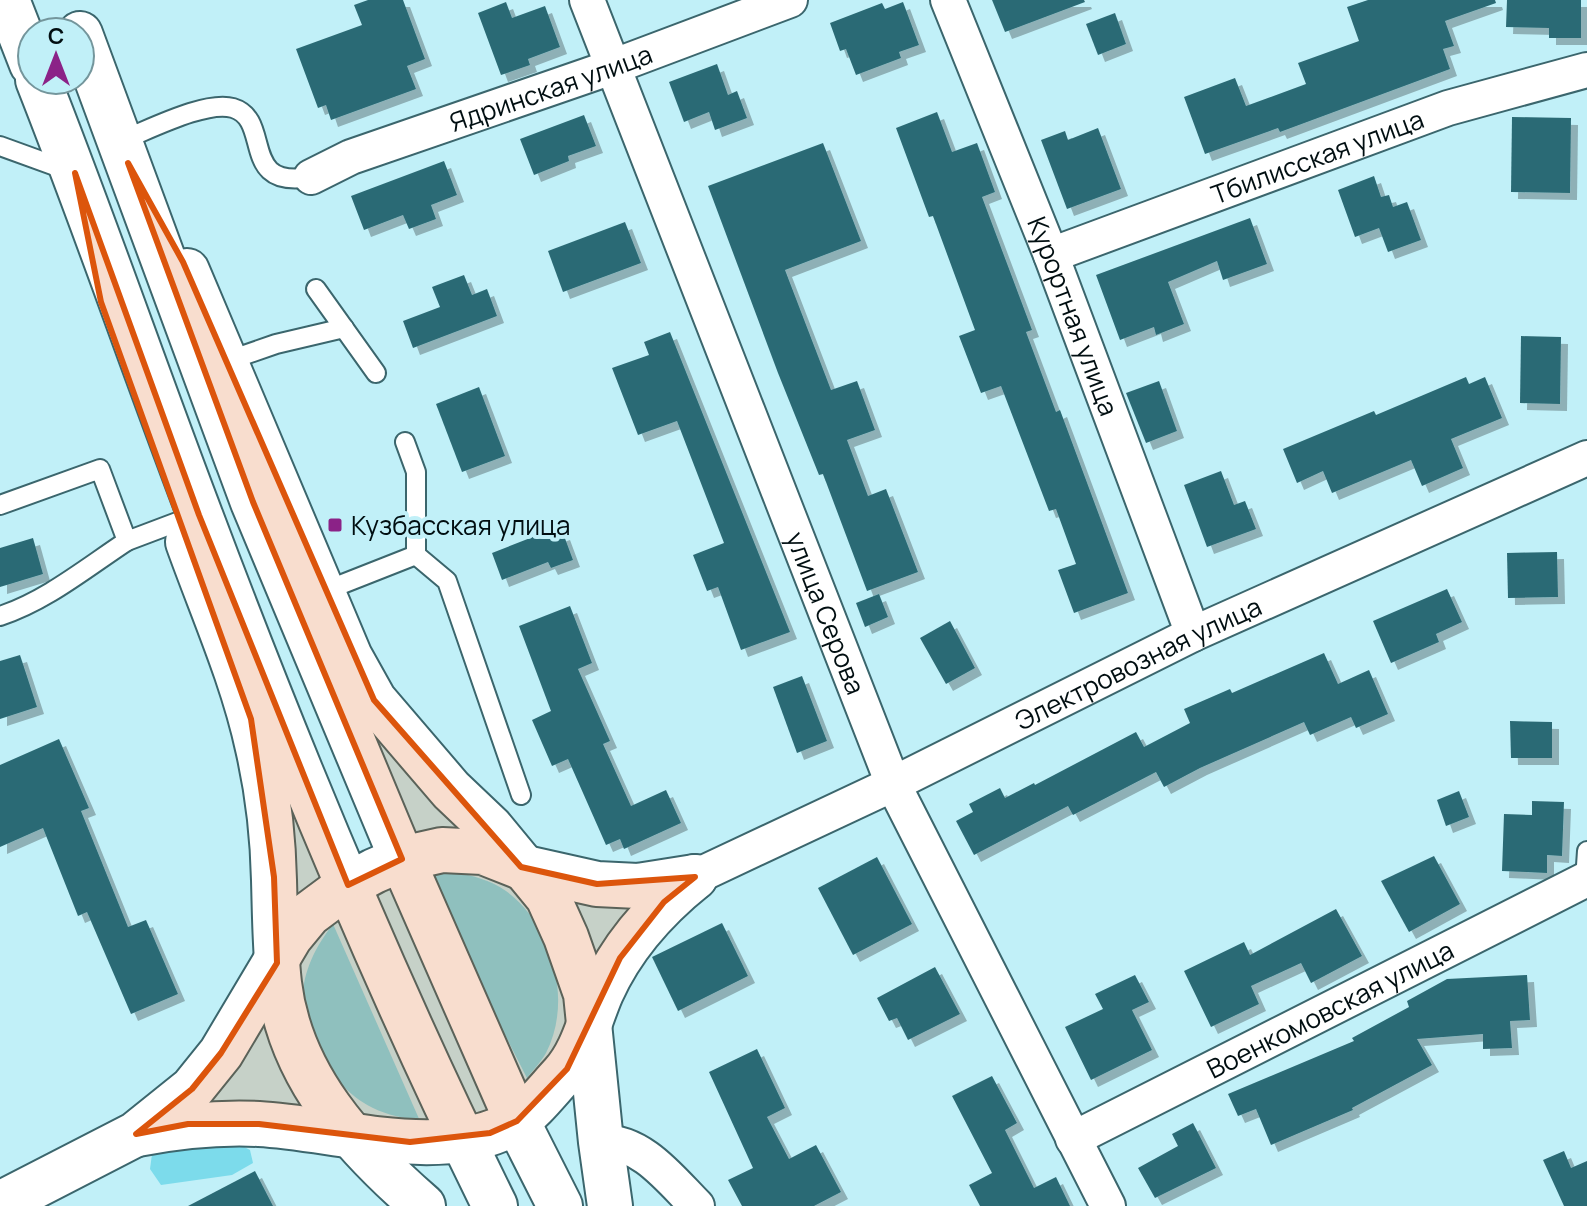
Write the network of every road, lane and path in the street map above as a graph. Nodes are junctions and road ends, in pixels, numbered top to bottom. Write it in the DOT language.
graph roads {
  1 [pos="7,0"];
  2 [pos="587,0"];
  3 [pos="790,0"];
  4 [pos="948,0"];
  5 [pos="16,23"];
  6 [pos="612,67"];
  7 [pos="1587,70"];
  8 [pos="96,76"];
  9 [pos="44,96"];
  10 [pos="0,146"];
  11 [pos="124,152"];
  12 [pos="75,173"];
  13 [pos="311,177"];
  14 [pos="1051,255"];
  15 [pos="316,289"];
  16 [pos="344,328"];
  17 [pos="227,361"];
  18 [pos="376,373"];
  19 [pos="405,442"];
  20 [pos="1587,458"];
  21 [pos="0,505"];
  22 [pos="195,532"];
  23 [pos="127,541"];
  24 [pos="416,555"];
  25 [pos="322,592"];
  26 [pos="0,616"];
  27 [pos="1193,634"];
  28 [pos="893,784"];
  29 [pos="521,795"];
  30 [pos="402,859"];
  31 [pos="521,867"];
  32 [pos="1586,870"];
  33 [pos="695,877"];
  34 [pos="348,885"];
  35 [pos="277,963"];
  36 [pos="589,1027"];
  37 [pos="517,1121"];
  38 [pos="350,1133"];
  39 [pos="136,1134"];
  40 [pos="1073,1139"];
  41 [pos="462,1140"];
  42 [pos="601,1142"];
  43 [pos="0,1204"];
  44 [pos="417,1204"];
  45 [pos="495,1206"];
  46 [pos="560,1206"];
  47 [pos="610,1206"];
  48 [pos="697,1206"];
  49 [pos="1108,1206"];
  1 -- 5 [label="street"];
  2 -- 6 [label="street, улица Серова"];
  3 -- 6 [label="street, Ядринская улица"];
  4 -- 14 [label="street, Курортная улица"];
  6 -- 13 [label="street, Ядринская улица"];
  6 -- 28 [label="street, улица Серова"];
  7 -- 14 [label="street, Тбилисская улица"];
  8 -- 11 [label="street"];
  9 -- 12 [label="street"];
  10 -- 12 [label="lane"];
  11 -- 13 [label="lane"];
  11 -- 17 [label="street"];
  11 -- 30 [label="street"];
  12 -- 22 [label="street"];
  14 -- 27 [label="street, Курортная улица"];
  15 -- 16 [label="lane"];
  16 -- 17 [label="lane"];
  16 -- 18 [label="lane"];
  17 -- 25 [label="street"];
  19 -- 24 [label="lane"];
  20 -- 27 [label="street, Электровозная улица"];
  21 -- 23 [label="lane"];
  22 -- 23 [label="lane"];
  22 -- 34 [label="street"];
  22 -- 35 [label="street"];
  23 -- 26 [label="lane"];
  24 -- 25 [label="lane"];
  24 -- 29 [label="lane"];
  25 -- 31 [label="street"];
  27 -- 28 [label="street, Электровозная улица"];
  28 -- 33 [label="street, Электровозная улица"];
  28 -- 40 [label="street, улица Серова"];
  30 -- 31 [label="street"];
  30 -- 34 [label="street"];
  30 -- 37 [label="street"];
  31 -- 33 [label="street"];
  31 -- 36 [label="street"];
  32 -- 40 [label="street, Военкомовская улица"];
  33 -- 36 [label="street"];
  34 -- 35 [label="street"];
  34 -- 41 [label="street"];
  35 -- 38 [label="street"];
  35 -- 39 [label="street"];
  36 -- 37 [label="street"];
  36 -- 42 [label="street"];
  37 -- 41 [label="street"];
  37 -- 46 [label="street"];
  38 -- 39 [label="street"];
  38 -- 41 [label="street"];
  38 -- 44 [label="street"];
  39 -- 43 [label="street"];
  40 -- 49 [label="street, улица Серова"];
  41 -- 45 [label="street"];
  42 -- 47 [label="street"];
  42 -- 48 [label="street"];
}
